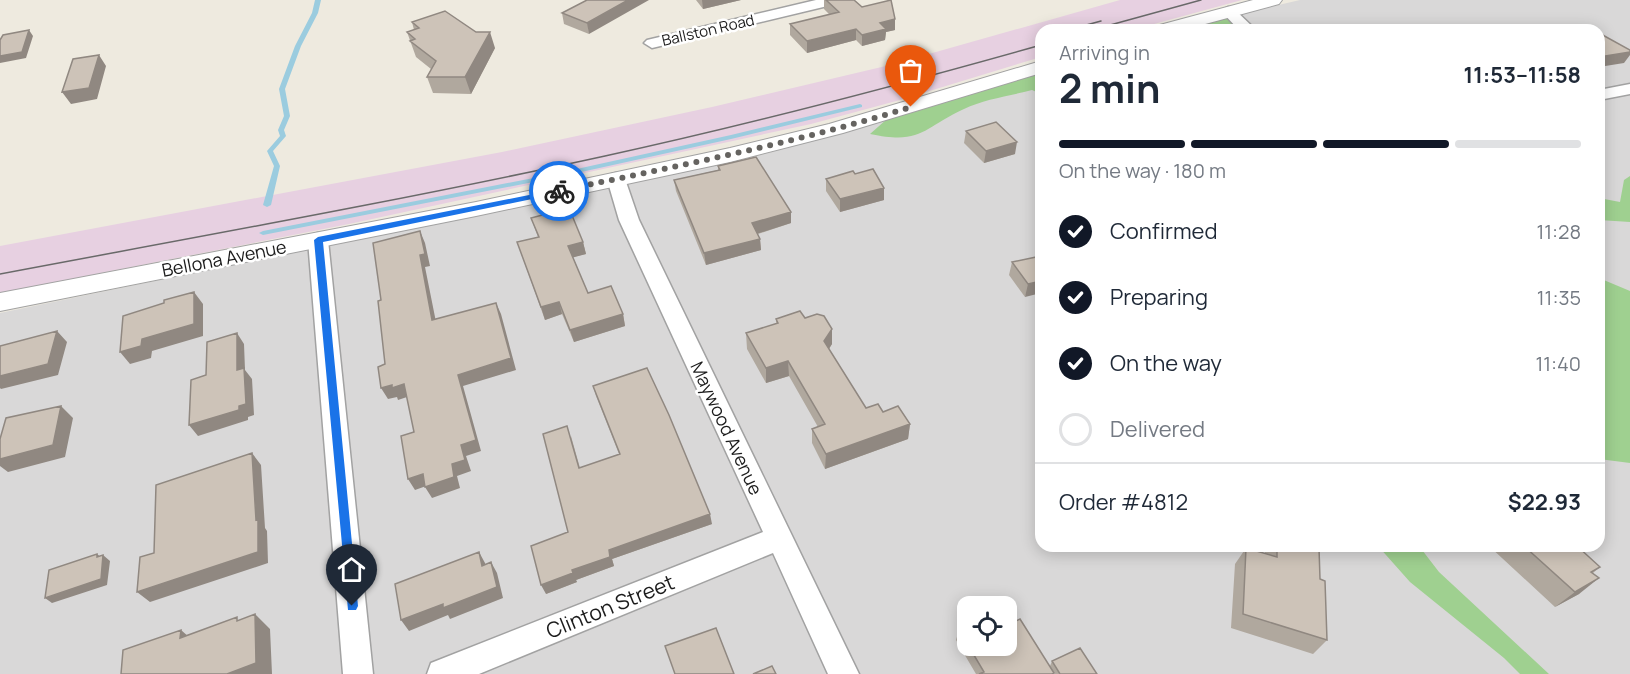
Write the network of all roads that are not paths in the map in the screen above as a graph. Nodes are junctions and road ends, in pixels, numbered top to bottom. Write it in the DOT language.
graph roads {
  1 [pos="835,0"];
  2 [pos="1273,0"];
  3 [pos="792,4"];
  4 [pos="1228,11"];
  5 [pos="1183,24"];
  6 [pos="1242,24"];
  7 [pos="652,43"];
  8 [pos="1035,70"];
  9 [pos="1630,89"];
  10 [pos="1605,94"];
  11 [pos="616,179"];
  12 [pos="318,240"];
  13 [pos="0,302"];
  14 [pos="779,538"];
  15 [pos="358,674"];
  16 [pos="442,674"];
  17 [pos="844,674"];
  1 -- 3 [label="street, Ballston Road"];
  2 -- 4 [label="street"];
  3 -- 7 [label="street, Ballston Road"];
  4 -- 5 [label="street"];
  4 -- 6 [label="street"];
  8 -- 11 [label="street, Bellona Avenue"];
  9 -- 10 [label="street"];
  11 -- 12 [label="street, Bellona Avenue"];
  11 -- 14 [label="street, Maywood Avenue"];
  12 -- 13 [label="street, Bellona Avenue"];
  12 -- 15 [label="street"];
  14 -- 16 [label="street, Clinton Street"];
  14 -- 17 [label="street, Maywood Avenue"];
}
